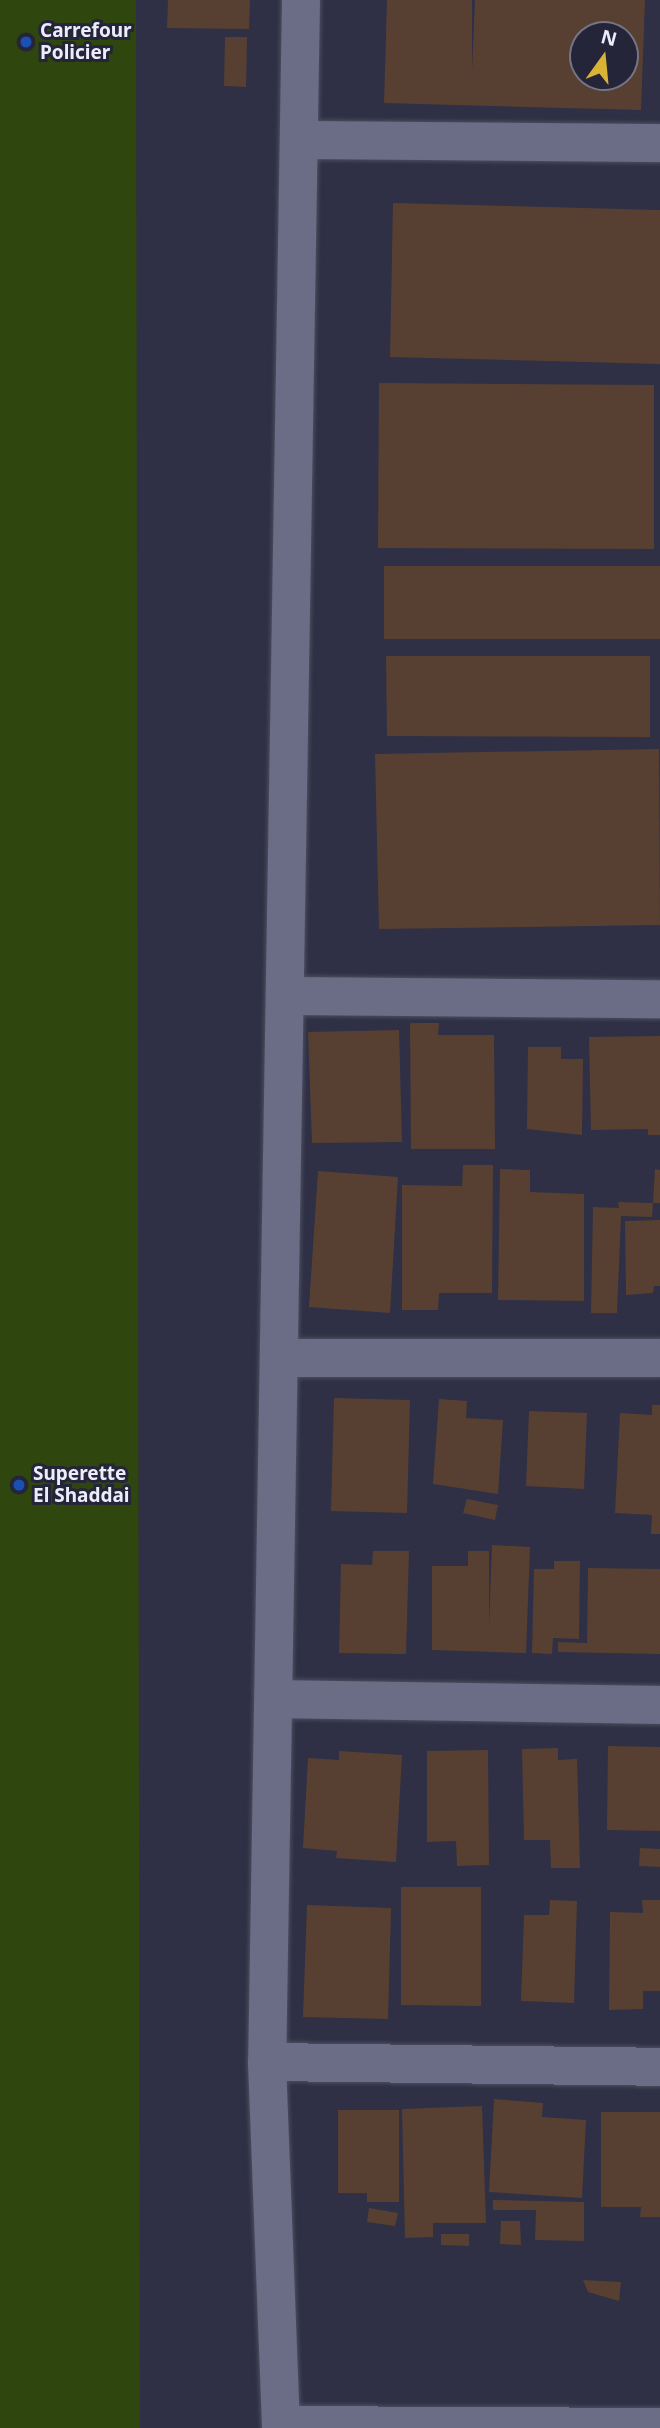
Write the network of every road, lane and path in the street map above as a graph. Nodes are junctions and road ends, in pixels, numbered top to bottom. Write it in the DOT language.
graph roads {
  1 [pos="301,0"];
  2 [pos="300,140"];
  3 [pos="660,143"];
  4 [pos="286,996"];
  5 [pos="660,999"];
  6 [pos="279,1358"];
  7 [pos="660,1358"];
  8 [pos="274,1699"];
  9 [pos="660,1705"];
  10 [pos="268,2062"];
  11 [pos="660,2067"];
  12 [pos="281,2426"];
  13 [pos="660,2427"];
  1 -- 2 [label="street"];
  2 -- 3 [label="street"];
  2 -- 4 [label="street"];
  4 -- 5 [label="street"];
  4 -- 6 [label="street"];
  6 -- 7 [label="street"];
  6 -- 8 [label="street"];
  8 -- 9 [label="street"];
  8 -- 10 [label="street"];
  10 -- 11 [label="street"];
  10 -- 12 [label="street"];
  12 -- 13 [label="street"];
}
